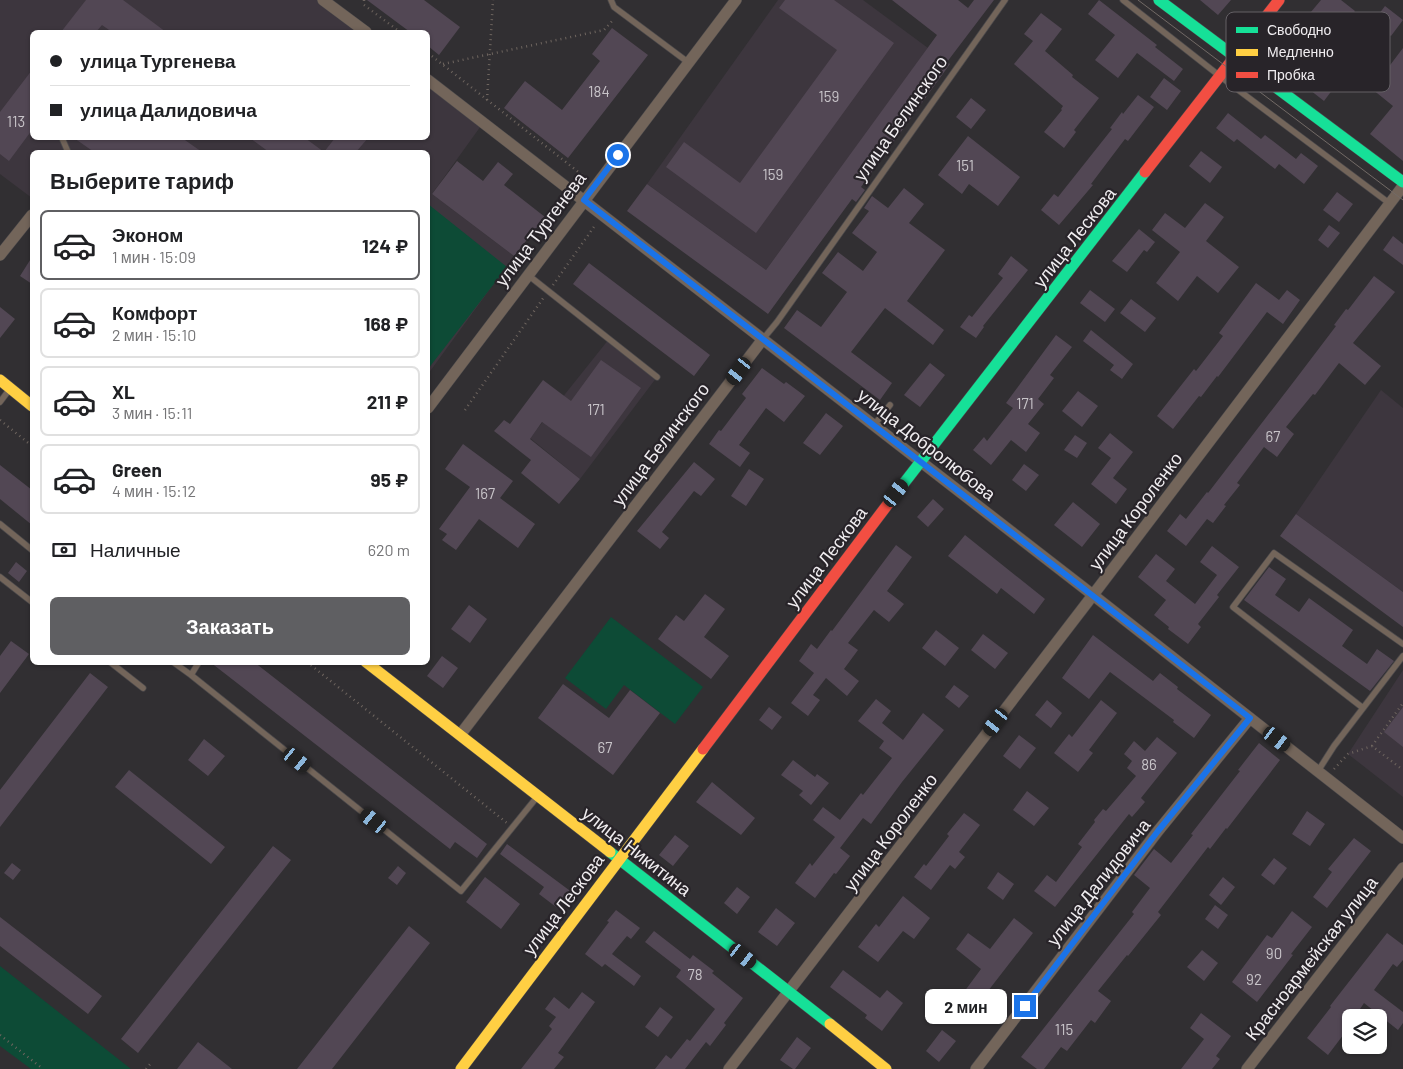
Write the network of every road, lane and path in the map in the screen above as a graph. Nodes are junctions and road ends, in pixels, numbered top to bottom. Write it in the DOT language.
graph roads {
  1 [pos="323,0"];
  2 [pos="364,0"];
  3 [pos="493,0"];
  4 [pos="611,0"];
  5 [pos="736,0"];
  6 [pos="1005,0"];
  7 [pos="1123,0"];
  8 [pos="1159,0"];
  9 [pos="1280,0"];
  10 [pos="620,12"];
  11 [pos="1271,12"];
  12 [pos="363,30"];
  13 [pos="397,30"];
  14 [pos="1226,51"];
  15 [pos="491,54"];
  16 [pos="430,55"];
  17 [pos="689,62"];
  18 [pos="442,64"];
  19 [pos="1226,70"];
  20 [pos="1221,77"];
  21 [pos="1226,81"];
  22 [pos="430,82"];
  23 [pos="1241,92"];
  24 [pos="1280,92"];
  25 [pos="487,100"];
  26 [pos="1403,184"];
  27 [pos="595,186"];
  28 [pos="584,200"];
  29 [pos="1389,203"];
  30 [pos="603,215"];
  31 [pos="30,218"];
  32 [pos="0,255"];
  33 [pos="528,275"];
  34 [pos="548,291"];
  35 [pos="763,339"];
  36 [pos="657,377"];
  37 [pos="0,380"];
  38 [pos="10,388"];
  39 [pos="0,402"];
  40 [pos="30,404"];
  41 [pos="430,405"];
  42 [pos="890,405"];
  43 [pos="464,410"];
  44 [pos="0,420"];
  45 [pos="874,425"];
  46 [pos="30,444"];
  47 [pos="920,461"];
  48 [pos="0,524"];
  49 [pos="30,548"];
  50 [pos="0,577"];
  51 [pos="1093,595"];
  52 [pos="30,600"];
  53 [pos="1403,644"];
  54 [pos="1403,656"];
  55 [pos="114,665"];
  56 [pos="177,665"];
  57 [pos="197,665"];
  58 [pos="311,665"];
  59 [pos="370,665"];
  60 [pos="191,675"];
  61 [pos="143,688"];
  62 [pos="1403,703"];
  63 [pos="1363,708"];
  64 [pos="1250,718"];
  65 [pos="460,735"];
  66 [pos="1372,746"];
  67 [pos="1403,770"];
  68 [pos="1322,774"];
  69 [pos="537,797"];
  70 [pos="513,828"];
  71 [pos="1403,838"];
  72 [pos="619,859"];
  73 [pos="1403,868"];
  74 [pos="790,992"];
  75 [pos="0,1035"];
  76 [pos="151,1063"];
  77 [pos="43,1069"];
  78 [pos="146,1069"];
  79 [pos="461,1069"];
  80 [pos="729,1069"];
  81 [pos="886,1069"];
  82 [pos="976,1069"];
  83 [pos="1247,1069"];
  1 -- 12 [label="street"];
  2 -- 13 [label="path"];
  3 -- 15 [label="path"];
  4 -- 10 [label="lane"];
  5 -- 17 [label="street, улица Тургенева"];
  6 -- 35 [label="lane, улица Белинского"];
  7 -- 20 [label="lane"];
  8 -- 14 [label="street"];
  9 -- 11 [label="street, улица Лескова"];
  10 -- 15 [label="path"];
  10 -- 17 [label="lane"];
  15 -- 18 [label="path"];
  15 -- 25 [label="path"];
  16 -- 18 [label="path"];
  17 -- 27 [label="street, улица Тургенева"];
  18 -- 25 [label="path"];
  19 -- 20 [label="street, улица Лескова"];
  20 -- 21 [label="lane"];
  20 -- 47 [label="street, улица Лескова"];
  22 -- 28 [label="street, улица Добролюбова"];
  23 -- 29 [label="lane"];
  24 -- 26 [label="street"];
  25 -- 27 [label="path"];
  26 -- 29 [label="street, улица Короленко"];
  27 -- 28 [label="street, улица Тургенева"];
  28 -- 30 [label="street, улица Добролюбова"];
  28 -- 33 [label="street, улица Тургенева"];
  29 -- 51 [label="street, улица Короленко"];
  30 -- 34 [label="path"];
  30 -- 35 [label="street, улица Добролюбова"];
  31 -- 32 [label="street"];
  33 -- 34 [label="lane"];
  33 -- 41 [label="street, улица Тургенева"];
  34 -- 36 [label="lane"];
  34 -- 43 [label="path"];
  35 -- 45 [label="street, улица Добролюбова"];
  35 -- 65 [label="street, улица Белинского"];
  37 -- 38 [label="street"];
  38 -- 39 [label="lane"];
  38 -- 40 [label="street"];
  42 -- 45 [label="lane"];
  44 -- 46 [label="path"];
  45 -- 47 [label="street, улица Добролюбова"];
  47 -- 51 [label="street, улица Добролюбова"];
  47 -- 72 [label="street, улица Лескова"];
  48 -- 49 [label="lane"];
  50 -- 52 [label="lane"];
  51 -- 64 [label="street, улица Добролюбова"];
  51 -- 74 [label="street, улица Короленко"];
  53 -- 63 [label="lane"];
  54 -- 63 [label="lane"];
  55 -- 61 [label="lane"];
  56 -- 60 [label="lane"];
  57 -- 60 [label="lane"];
  58 -- 70 [label="path"];
  59 -- 65 [label="street, улица Никитина"];
  60 -- 70 [label="lane"];
  62 -- 66 [label="path"];
  63 -- 68 [label="lane"];
  64 -- 68 [label="street, улица Добролюбова"];
  64 -- 82 [label="street, улица Далидовича"];
  65 -- 69 [label="street, улица Никитина"];
  66 -- 67 [label="path"];
  66 -- 68 [label="path"];
  68 -- 71 [label="street, улица Добролюбова"];
  69 -- 70 [label="lane"];
  69 -- 72 [label="street, улица Никитина"];
  72 -- 74 [label="street, улица Никитина"];
  72 -- 79 [label="street, улица Лескова"];
  73 -- 83 [label="street, Красноармейская улица"];
  74 -- 80 [label="street, улица Короленко"];
  74 -- 81 [label="street, улица Никитина"];
  75 -- 77 [label="path"];
  76 -- 78 [label="path"];
}
